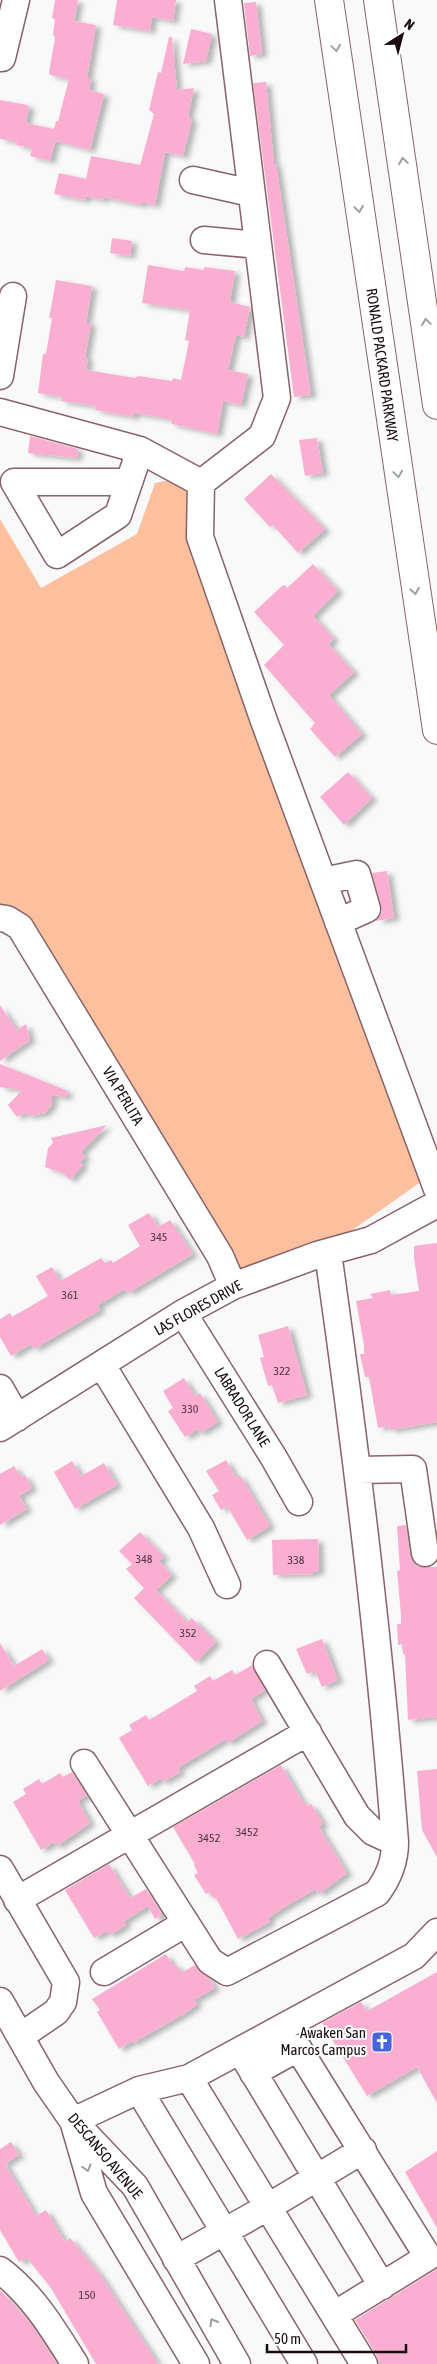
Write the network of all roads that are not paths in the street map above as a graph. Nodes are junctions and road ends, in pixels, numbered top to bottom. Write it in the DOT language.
graph roads {
  1 [pos="9,0"];
  2 [pos="16,0"];
  3 [pos="228,0"];
  4 [pos="329,0"];
  5 [pos="378,0"];
  6 [pos="0,5"];
  7 [pos="0,58"];
  8 [pos="193,180"];
  9 [pos="252,193"];
  10 [pos="204,240"];
  11 [pos="258,245"];
  12 [pos="13,296"];
  13 [pos="0,376"];
  14 [pos="437,405"];
  15 [pos="0,412"];
  16 [pos="140,450"];
  17 [pos="129,482"];
  18 [pos="201,483"];
  19 [pos="437,730"];
  20 [pos="0,918"];
  21 [pos="437,1189"];
  22 [pos="437,1204"];
  23 [pos="328,1253"];
  24 [pos="233,1286"];
  25 [pos="183,1313"];
  26 [pos="102,1365"];
  27 [pos="0,1388"];
  28 [pos="8,1423"];
  29 [pos="358,1470"];
  30 [pos="299,1502"];
  31 [pos="425,1553"];
  32 [pos="227,1585"];
  33 [pos="266,1664"];
  34 [pos="308,1732"];
  35 [pos="84,1764"];
  36 [pos="130,1836"];
  37 [pos="395,1842"];
  38 [pos="0,1869"];
  39 [pos="17,1900"];
  40 [pos="186,1924"];
  41 [pos="437,1932"];
  42 [pos="104,1972"];
  43 [pos="0,2001"];
  44 [pos="21,2036"];
  45 [pos="240,2050"];
  46 [pos="253,2073"];
  47 [pos="189,2078"];
  48 [pos="139,2090"];
  49 [pos="74,2121"];
  50 [pos="363,2150"];
  51 [pos="317,2179"];
  52 [pos="268,2208"];
  53 [pos="225,2233"];
  54 [pos="176,2259"];
  55 [pos="0,2270"];
  56 [pos="382,2286"];
  57 [pos="334,2315"];
  58 [pos="75,2364"];
  59 [pos="196,2364"];
  60 [pos="237,2364"];
  61 [pos="304,2364"];
  62 [pos="364,2364"];
  1 -- 6 [label="street"];
  2 -- 7 [label="street"];
  3 -- 9 [label="street"];
  4 -- 19 [label="highway, RONALD PACKARD PARKWAY, one-way"];
  14 -- 5 [label="highway, one-way"];
  8 -- 9 [label="street"];
  9 -- 11 [label="street"];
  10 -- 11 [label="street"];
  11 -- 18 [label="street"];
  12 -- 13 [label="street"];
  15 -- 16 [label="street"];
  16 -- 17 [label="street"];
  16 -- 18 [label="street"];
  18 -- 21 [label="street"];
  20 -- 24 [label="street, VIA PERLITA"];
  22 -- 23 [label="street, LAS FLORES DRIVE"];
  23 -- 24 [label="street, LAS FLORES DRIVE"];
  23 -- 29 [label="street"];
  24 -- 25 [label="street, LAS FLORES DRIVE"];
  25 -- 26 [label="street, LAS FLORES DRIVE"];
  25 -- 30 [label="street, LABRADOR LANE"];
  26 -- 28 [label="street, LAS FLORES DRIVE"];
  26 -- 32 [label="street"];
  27 -- 28 [label="street"];
  29 -- 31 [label="street"];
  29 -- 37 [label="street"];
  33 -- 34 [label="street"];
  34 -- 36 [label="street"];
  34 -- 37 [label="street"];
  35 -- 36 [label="street"];
  36 -- 39 [label="street"];
  36 -- 40 [label="street"];
  37 -- 40 [label="street"];
  38 -- 39 [label="street"];
  39 -- 44 [label="street"];
  40 -- 42 [label="street"];
  41 -- 45 [label="street"];
  43 -- 44 [label="street, DESCANSO AVENUE"];
  44 -- 49 [label="street, DESCANSO AVENUE"];
  45 -- 46 [label="street"];
  45 -- 47 [label="street"];
  46 -- 50 [label="street"];
  46 -- 51 [label="street"];
  47 -- 48 [label="street"];
  47 -- 52 [label="street"];
  48 -- 49 [label="street"];
  48 -- 53 [label="street"];
  49 -- 54 [label="street, DESCANSO AVENUE"];
  49 -- 59 [label="street, one-way"];
  50 -- 51 [label="street"];
  50 -- 56 [label="street"];
  51 -- 52 [label="street"];
  51 -- 56 [label="street"];
  52 -- 53 [label="street"];
  52 -- 57 [label="street"];
  53 -- 54 [label="street"];
  53 -- 61 [label="street"];
  60 -- 54 [label="street, DESCANSO AVENUE, one-way"];
  55 -- 58 [label="street"];
  56 -- 57 [label="street"];
  57 -- 62 [label="street"];
}
